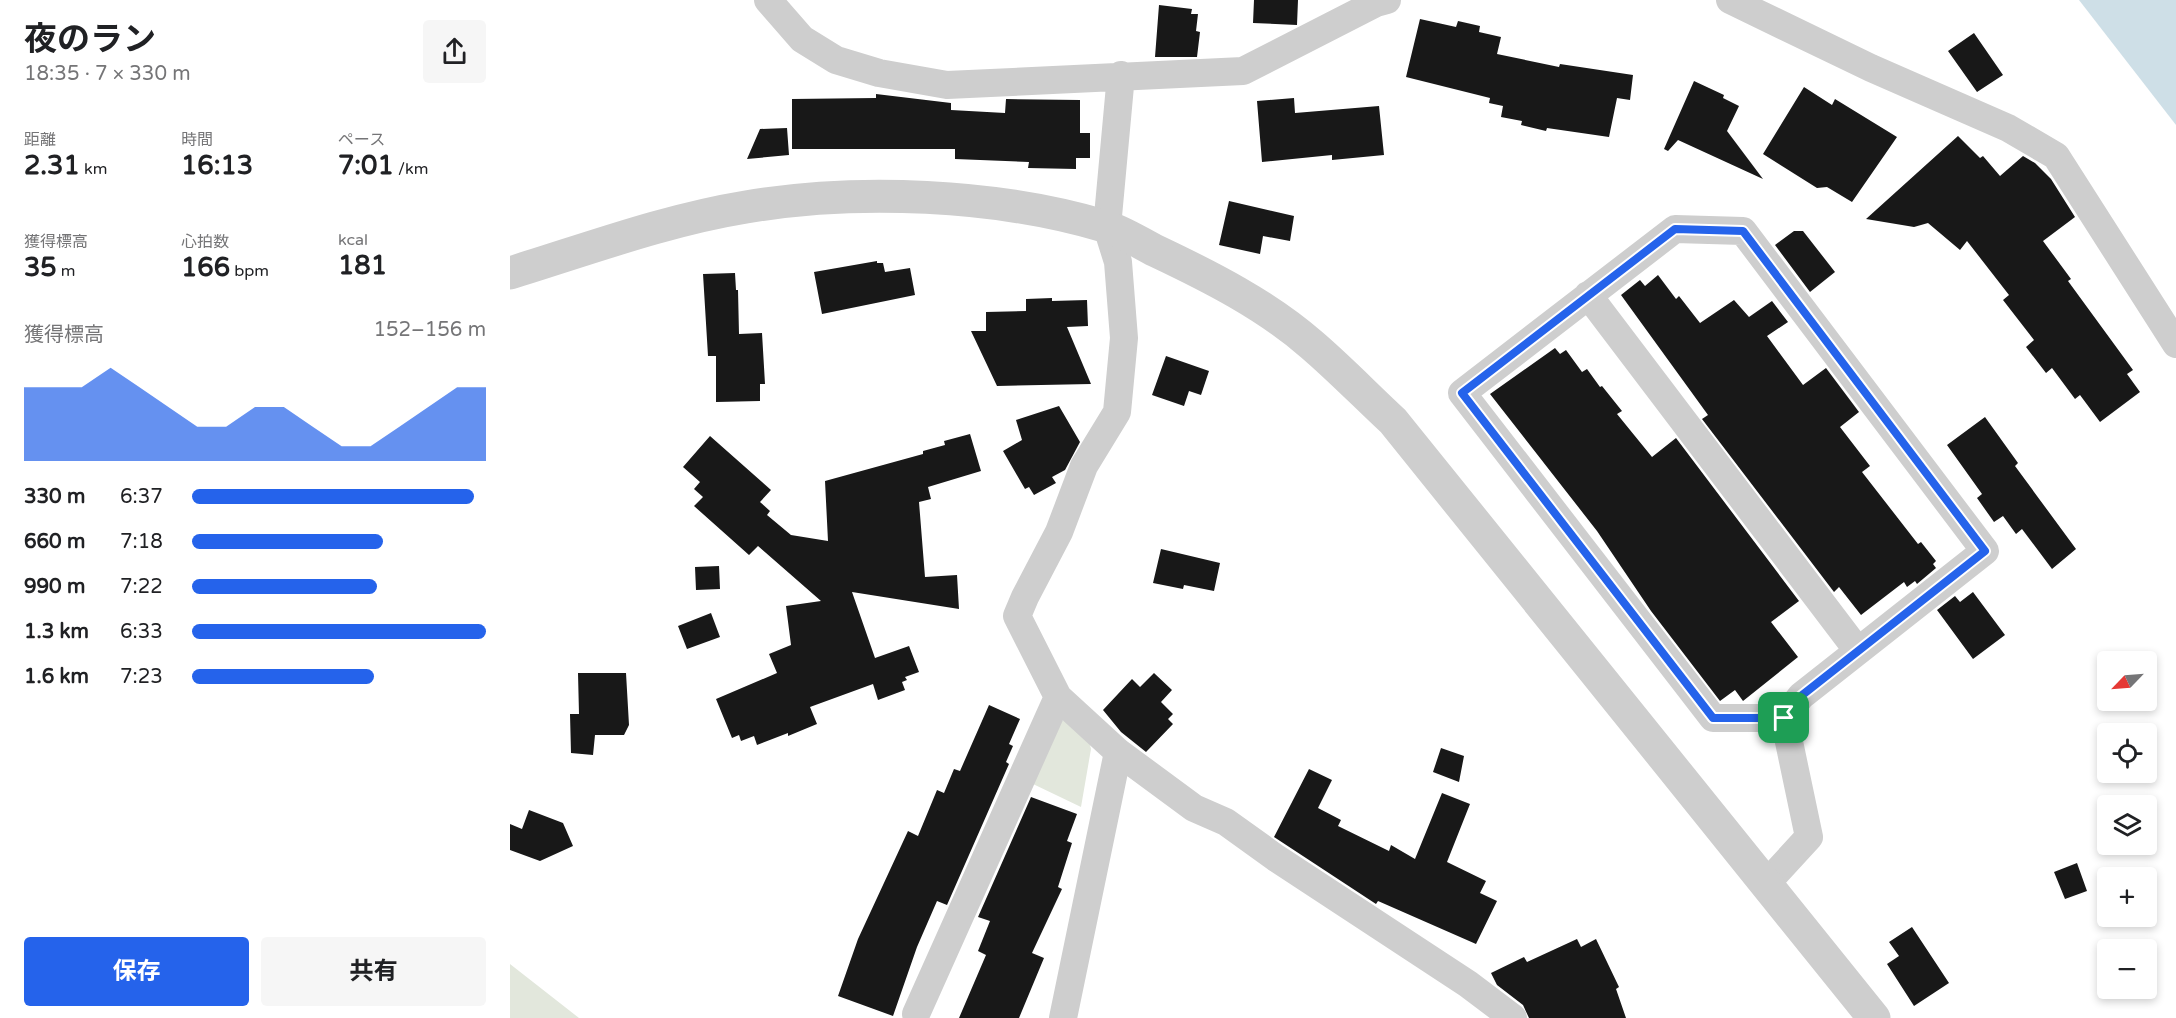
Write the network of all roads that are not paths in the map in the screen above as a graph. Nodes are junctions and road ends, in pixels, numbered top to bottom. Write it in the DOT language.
graph roads {
  1 [pos="768,0"];
  2 [pos="1387,0"];
  3 [pos="1730,0"];
  4 [pos="1121,75"];
  5 [pos="1107,227"];
  6 [pos="510,273"];
  7 [pos="1588,296"];
  8 [pos="2176,344"];
  9 [pos="1858,651"];
  10 [pos="1058,698"];
  11 [pos="1784,718"];
  12 [pos="1118,752"];
  13 [pos="1765,885"];
  14 [pos="916,1014"];
  15 [pos="1063,1018"];
  16 [pos="1513,1018"];
  17 [pos="1874,1018"];
  1 -- 4 [label="street"];
  2 -- 4 [label="street"];
  3 -- 8 [label="street"];
  4 -- 5 [label="street"];
  5 -- 6 [label="street"];
  5 -- 10 [label="street"];
  5 -- 13 [label="street"];
  7 -- 9 [label="street"];
  7 -- 9 [label="street"];
  7 -- 11 [label="street"];
  9 -- 11 [label="street"];
  10 -- 12 [label="street"];
  10 -- 14 [label="street"];
  11 -- 13 [label="street"];
  12 -- 15 [label="street"];
  12 -- 16 [label="street"];
  13 -- 17 [label="street"];
}
